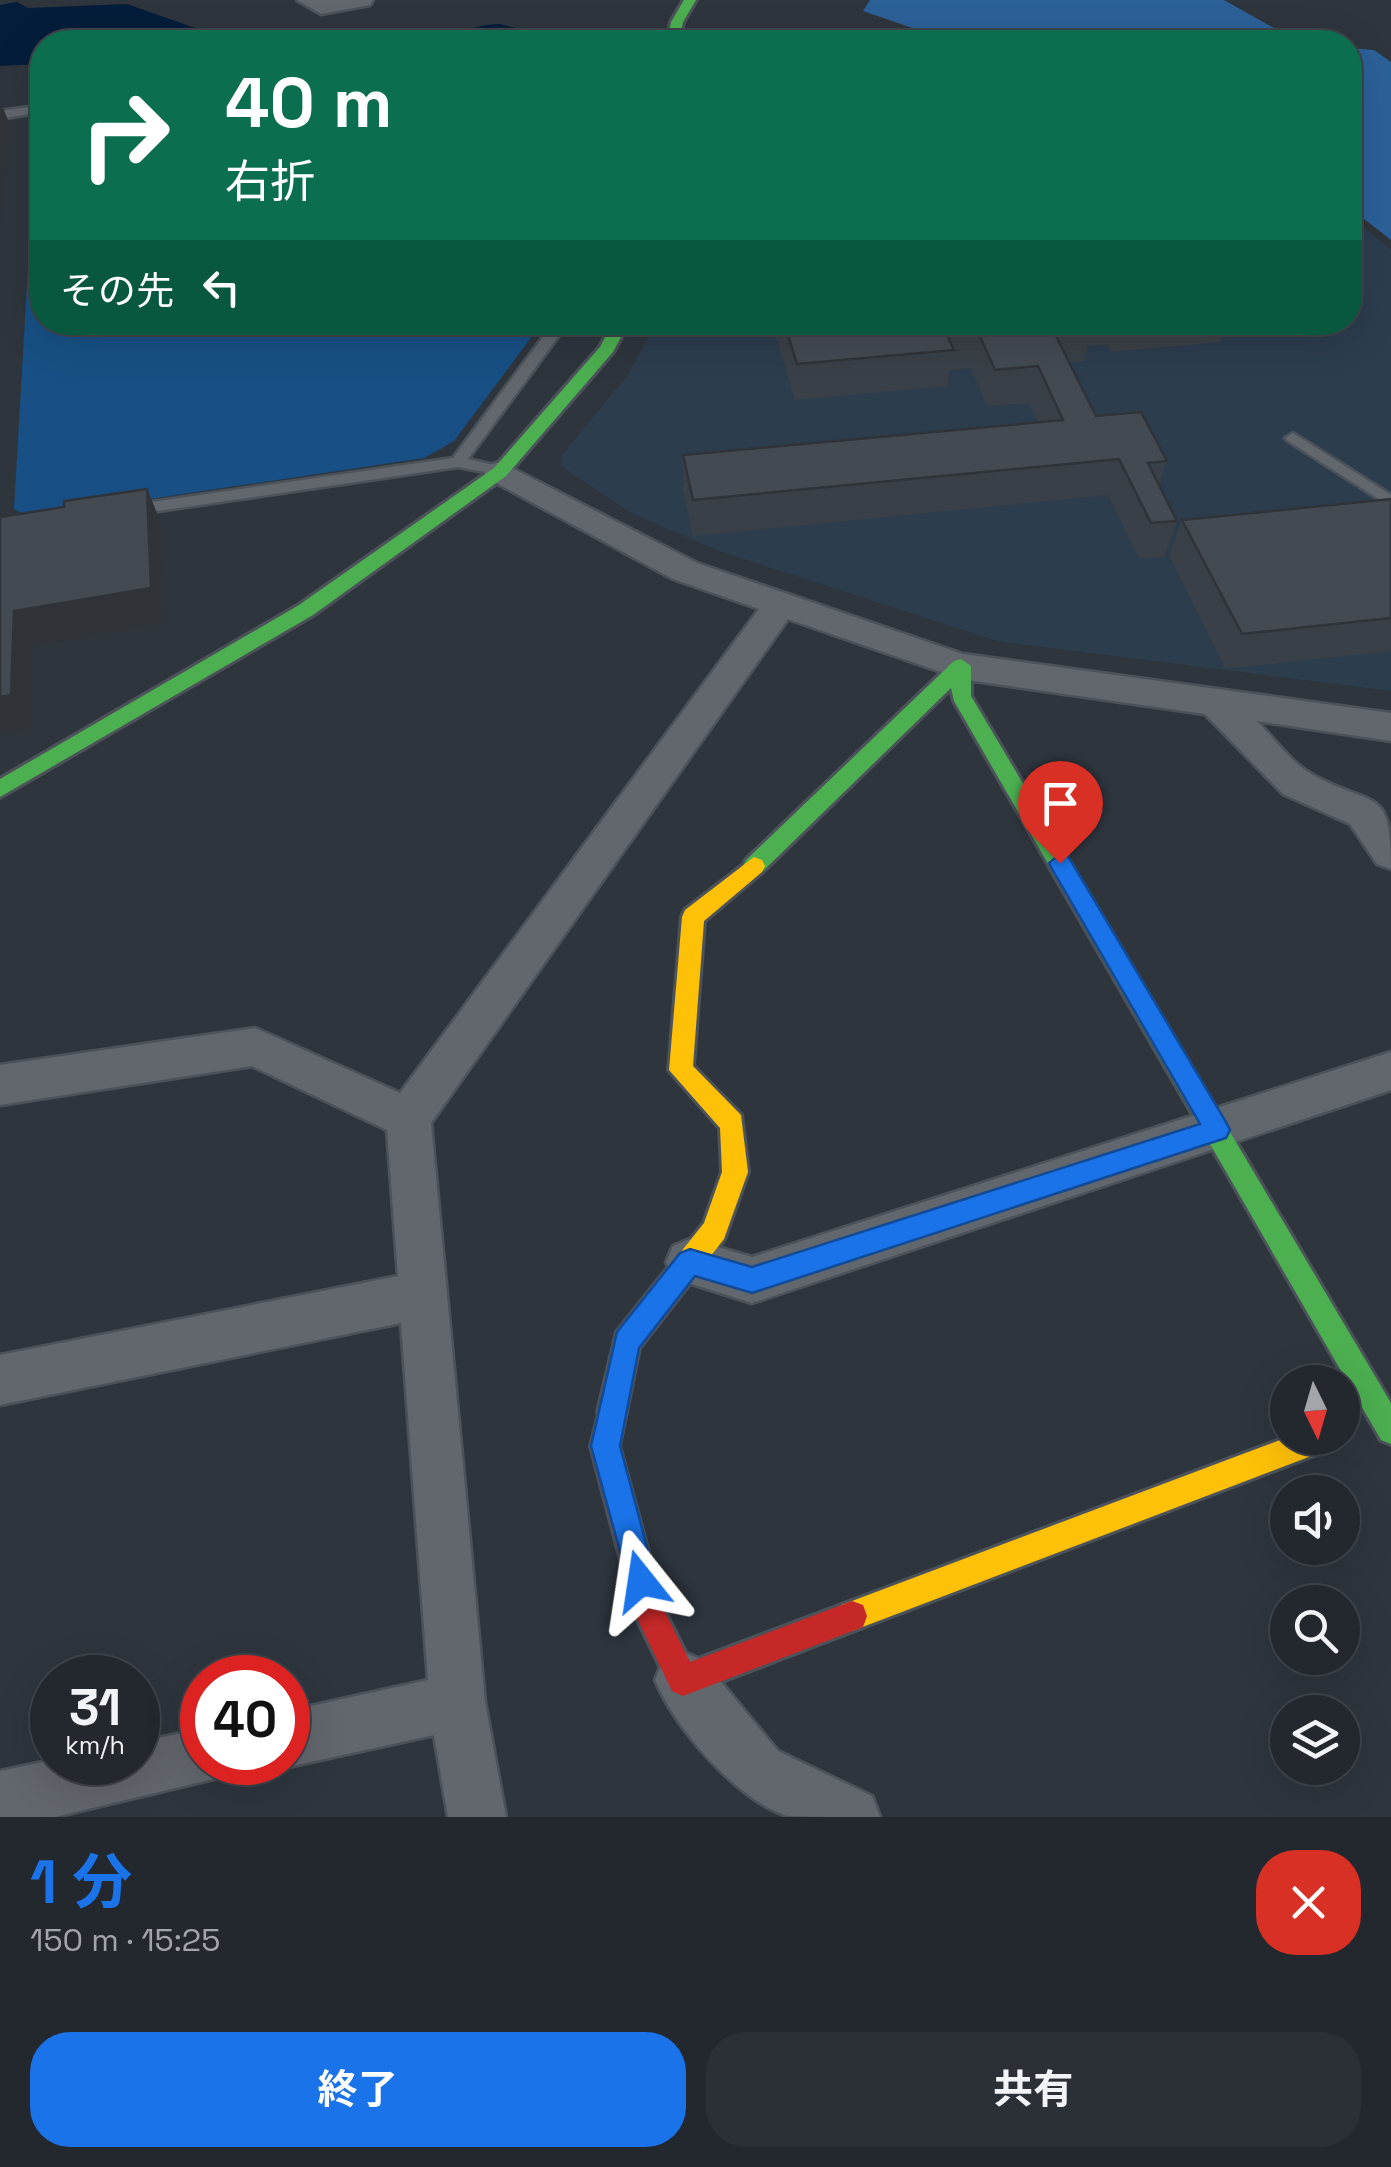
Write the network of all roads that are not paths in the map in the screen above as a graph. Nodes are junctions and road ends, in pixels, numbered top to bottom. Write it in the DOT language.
graph roads {
  1 [pos="308,0"];
  2 [pos="362,0"];
  3 [pos="690,0"];
  4 [pos="675,30"];
  5 [pos="30,111"];
  6 [pos="0,115"];
  7 [pos="552,335"];
  8 [pos="614,335"];
  9 [pos="1293,438"];
  10 [pos="458,462"];
  11 [pos="500,472"];
  12 [pos="1391,502"];
  13 [pos="114,512"];
  14 [pos="779,606"];
  15 [pos="961,666"];
  16 [pos="1218,705"];
  17 [pos="1391,727"];
  18 [pos="0,789"];
  19 [pos="1391,853"];
  20 [pos="1391,1070"];
  21 [pos="0,1085"];
  22 [pos="408,1118"];
  23 [pos="1218,1130"];
  24 [pos="690,1262"];
  25 [pos="423,1296"];
  26 [pos="0,1380"];
  27 [pos="1377,1422"];
  28 [pos="1277,1455"];
  29 [pos="683,1680"];
  30 [pos="458,1702"];
  31 [pos="310,1733"];
  32 [pos="180,1762"];
  33 [pos="0,1800"];
  34 [pos="477,1817"];
  35 [pos="852,1817"];
  1 -- 2 [label="street"];
  3 -- 4 [label="street"];
  5 -- 6 [label="lane"];
  7 -- 10 [label="lane"];
  8 -- 11 [label="street"];
  9 -- 12 [label="lane"];
  10 -- 11 [label="lane"];
  10 -- 13 [label="lane"];
  11 -- 14 [label="street"];
  11 -- 18 [label="street"];
  14 -- 15 [label="street"];
  14 -- 22 [label="street"];
  15 -- 16 [label="street"];
  15 -- 23 [label="street"];
  15 -- 24 [label="street"];
  16 -- 17 [label="street"];
  16 -- 19 [label="street"];
  20 -- 23 [label="street"];
  21 -- 22 [label="street"];
  22 -- 25 [label="street"];
  23 -- 24 [label="street"];
  23 -- 27 [label="street"];
  24 -- 29 [label="street"];
  25 -- 26 [label="street"];
  25 -- 30 [label="street"];
  28 -- 29 [label="street"];
  29 -- 35 [label="street"];
  30 -- 31 [label="street"];
  30 -- 34 [label="street"];
  32 -- 33 [label="street"];
}
